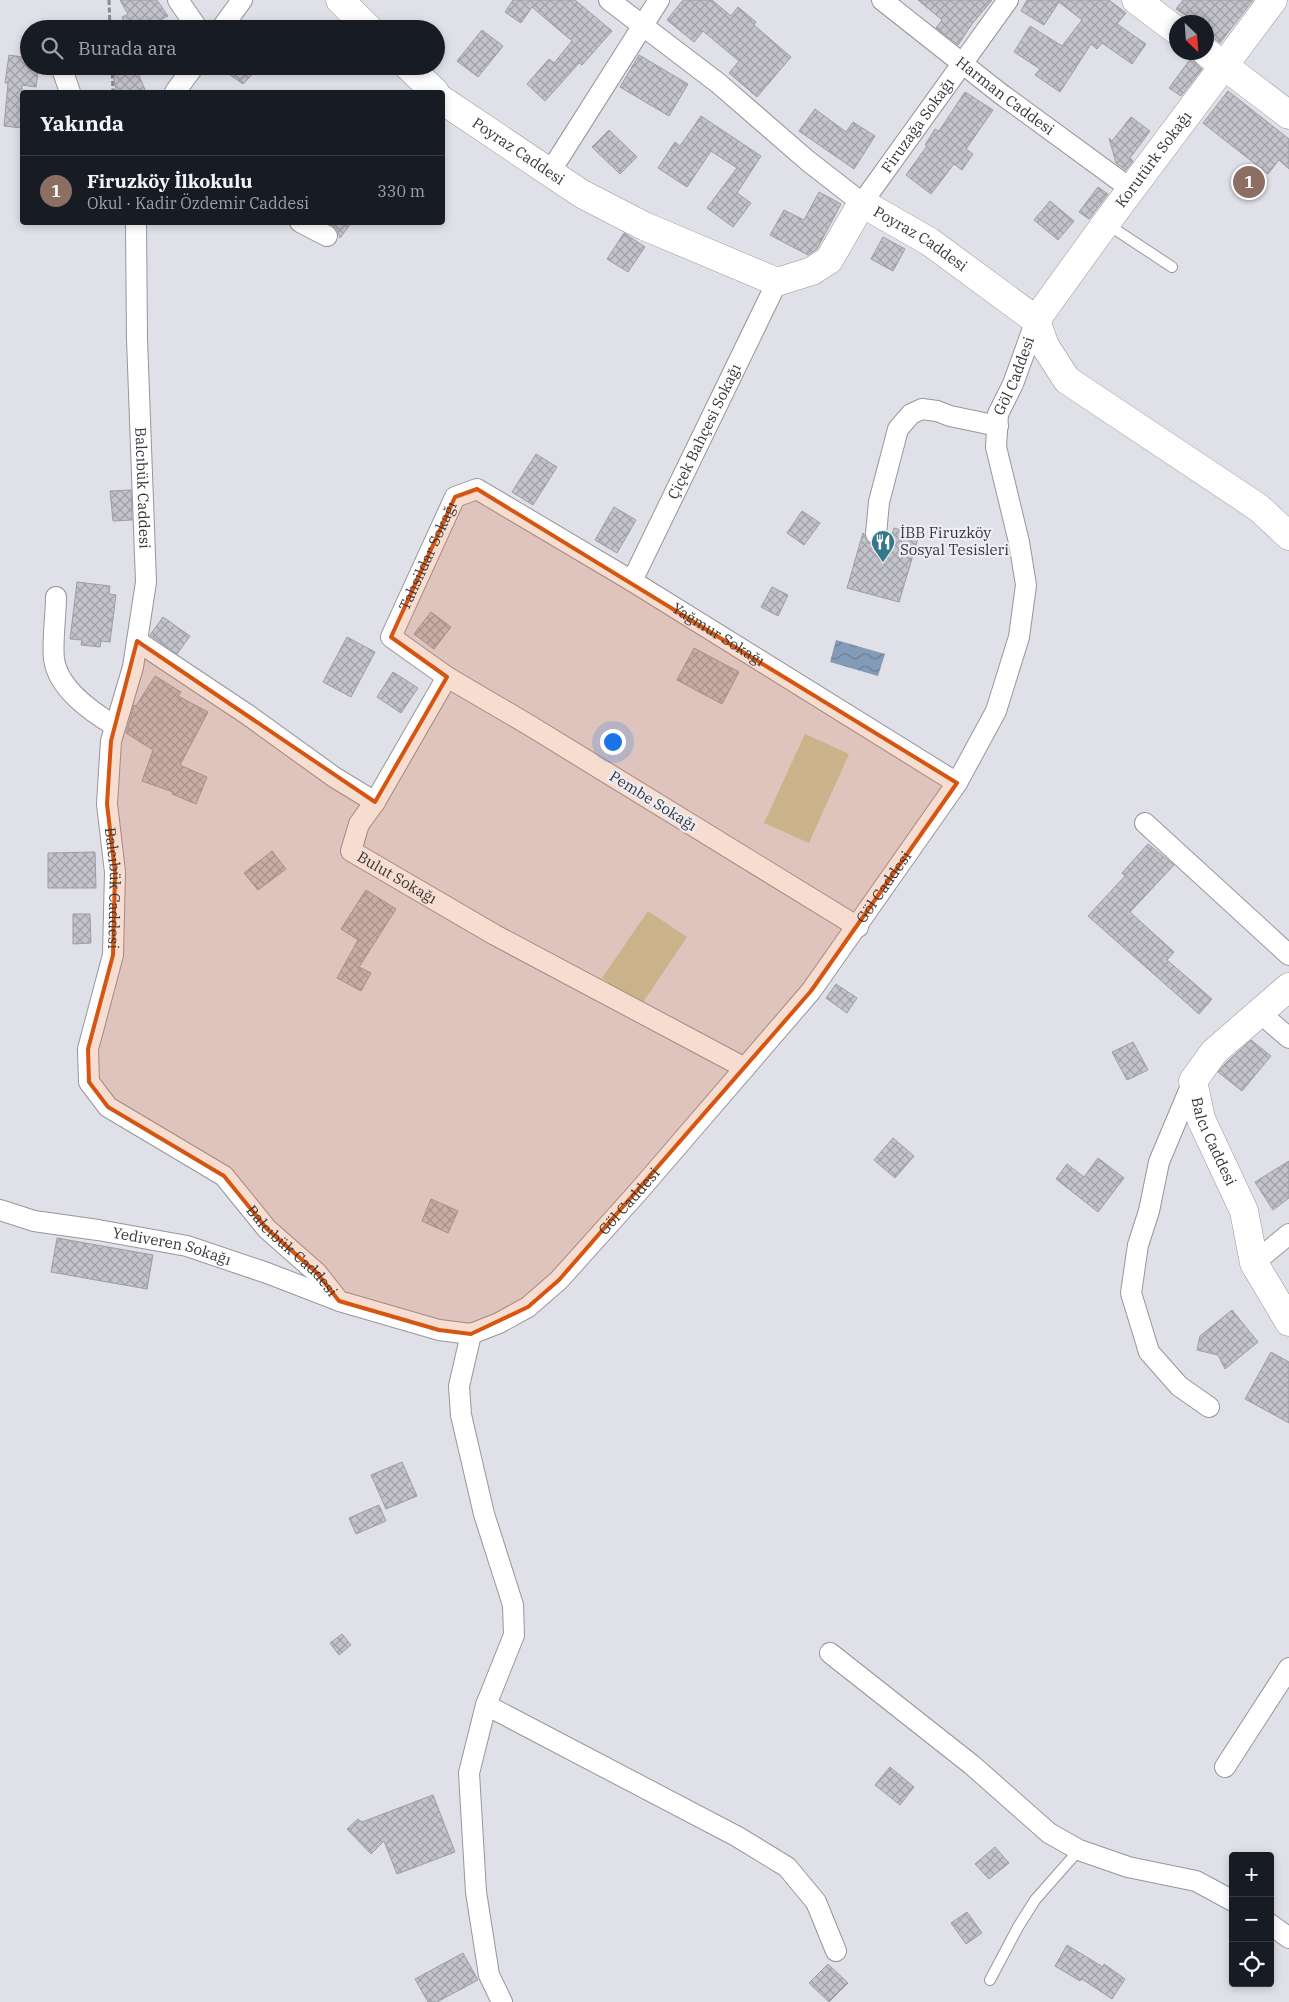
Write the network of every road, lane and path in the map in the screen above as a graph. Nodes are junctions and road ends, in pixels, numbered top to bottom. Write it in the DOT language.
graph roads {
  1 [pos="109,0"];
  2 [pos="178,0"];
  3 [pos="242,0"];
  4 [pos="340,0"];
  5 [pos="609,0"];
  6 [pos="659,0"];
  7 [pos="882,0"];
  8 [pos="1008,0"];
  9 [pos="1136,0"];
  10 [pos="1273,0"];
  11 [pos="110,20"];
  12 [pos="192,20"];
  13 [pos="228,20"];
  14 [pos="360,20"];
  15 [pos="1169,25"];
  16 [pos="642,27"];
  17 [pos="1215,59"];
  18 [pos="962,63"];
  19 [pos="64,75"];
  20 [pos="112,75"];
  21 [pos="187,75"];
  22 [pos="417,75"];
  23 [pos="69,90"];
  24 [pos="113,90"];
  25 [pos="176,90"];
  26 [pos="433,90"];
  27 [pos="445,102"];
  28 [pos="1289,115"];
  29 [pos="550,172"];
  30 [pos="1131,189"];
  31 [pos="862,204"];
  32 [pos="1106,223"];
  33 [pos="136,225"];
  34 [pos="306,225"];
  35 [pos="327,236"];
  36 [pos="1172,267"];
  37 [pos="777,282"];
  38 [pos="1036,320"];
  39 [pos="998,426"];
  40 [pos="477,489"];
  41 [pos="876,534"];
  42 [pos="1289,536"];
  43 [pos="632,581"];
  44 [pos="56,597"];
  45 [pos="391,637"];
  46 [pos="137,642"];
  47 [pos="447,677"];
  48 [pos="115,726"];
  49 [pos="957,783"];
  50 [pos="375,802"];
  51 [pos="1145,823"];
  52 [pos="858,927"];
  53 [pos="1289,955"];
  54 [pos="1289,987"];
  55 [pos="1260,1013"];
  56 [pos="1289,1038"];
  57 [pos="745,1068"];
  58 [pos="1193,1081"];
  59 [pos="0,1210"];
  60 [pos="1289,1234"];
  61 [pos="1254,1263"];
  62 [pos="339,1301"];
  63 [pos="1289,1322"];
  64 [pos="471,1334"];
  65 [pos="1209,1406"];
  66 [pos="830,1653"];
  67 [pos="1289,1668"];
  68 [pos="486,1705"];
  69 [pos="1225,1767"];
  70 [pos="1079,1850"];
  71 [pos="1229,1899"];
  72 [pos="1274,1927"];
  73 [pos="1289,1938"];
  74 [pos="836,1951"];
  75 [pos="990,1980"];
  76 [pos="502,2002"];
  1 -- 11 [label="path"];
  2 -- 12 [label="street"];
  3 -- 13 [label="street"];
  4 -- 14 [label="street"];
  5 -- 16 [label="street"];
  6 -- 16 [label="street"];
  7 -- 18 [label="street, Harman Caddesi"];
  8 -- 18 [label="street, Firuzağa Sokağı"];
  9 -- 15 [label="street"];
  10 -- 17 [label="street, Korutürk Sokağı"];
  16 -- 29 [label="street"];
  16 -- 31 [label="street"];
  17 -- 28 [label="street"];
  17 -- 30 [label="street, Korutürk Sokağı"];
  18 -- 30 [label="street, Harman Caddesi"];
  18 -- 31 [label="street, Firuzağa Sokağı"];
  19 -- 23 [label="street"];
  20 -- 24 [label="path"];
  21 -- 25 [label="street"];
  22 -- 26 [label="street"];
  27 -- 29 [label="street, Poyraz Caddesi"];
  29 -- 37 [label="street, Poyraz Caddesi"];
  30 -- 32 [label="street, Korutürk Sokağı"];
  31 -- 37 [label="street, Poyraz Caddesi"];
  31 -- 38 [label="street, Poyraz Caddesi"];
  32 -- 36 [label="lane"];
  32 -- 38 [label="street, Korutürk Sokağı"];
  33 -- 46 [label="street, Balcıbük Caddesi"];
  34 -- 35 [label="street"];
  37 -- 43 [label="street, Çiçek Bahçesi Sokağı"];
  38 -- 39 [label="street, Göl Caddesi"];
  38 -- 42 [label="street"];
  39 -- 41 [label="street"];
  39 -- 49 [label="street, Göl Caddesi"];
  40 -- 43 [label="street, Yağmur Sokağı"];
  40 -- 45 [label="street, Tahsildar Sokağı"];
  43 -- 49 [label="street, Yağmur Sokağı"];
  44 -- 48 [label="street"];
  45 -- 47 [label="street, Pembe Sokağı"];
  46 -- 48 [label="street, Balcıbük Caddesi"];
  46 -- 50 [label="street"];
  47 -- 50 [label="street"];
  47 -- 52 [label="street, Pembe Sokağı"];
  48 -- 62 [label="street, Balcıbük Caddesi"];
  49 -- 52 [label="street, Göl Caddesi"];
  50 -- 57 [label="street, Bulut Sokağı"];
  51 -- 53 [label="street"];
  52 -- 57 [label="street, Göl Caddesi"];
  54 -- 55 [label="street, Balcı Caddesi"];
  55 -- 56 [label="street"];
  55 -- 58 [label="street, Balcı Caddesi"];
  57 -- 64 [label="street, Göl Caddesi"];
  58 -- 61 [label="street, Balcı Caddesi"];
  58 -- 65 [label="street"];
  59 -- 62 [label="street, Yediveren Sokağı"];
  60 -- 61 [label="street"];
  61 -- 63 [label="street, Balcı Caddesi"];
  62 -- 64 [label="street, Balcıbük Caddesi"];
  64 -- 68 [label="street"];
  66 -- 70 [label="street"];
  67 -- 69 [label="street"];
  68 -- 74 [label="street"];
  68 -- 76 [label="street"];
  70 -- 71 [label="street"];
  70 -- 75 [label="lane"];
  72 -- 73 [label="street"];
}
